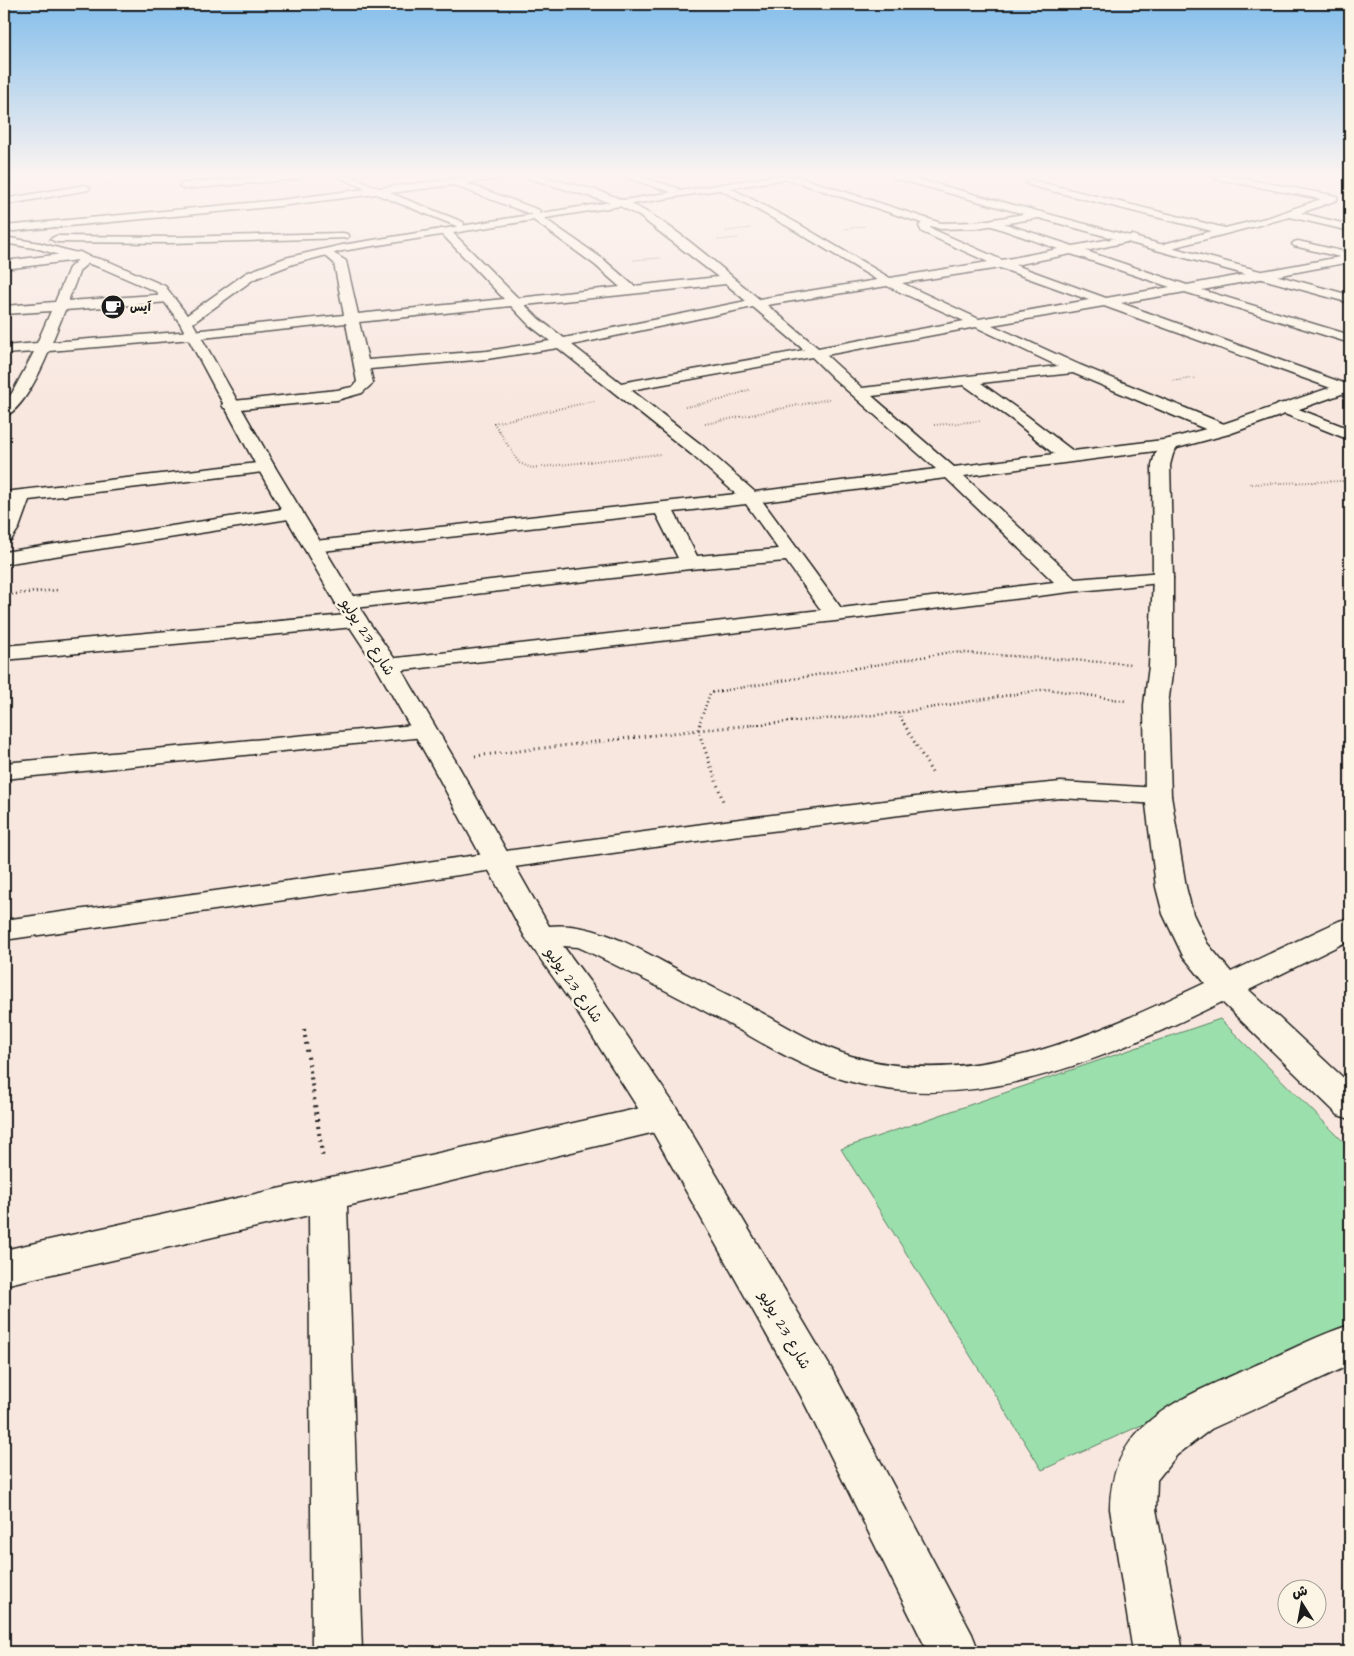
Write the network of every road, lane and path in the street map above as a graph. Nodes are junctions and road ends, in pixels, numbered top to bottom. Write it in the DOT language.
graph roads {
  1 [pos="67,253"];
  2 [pos="119,253"];
  3 [pos="322,253"];
  4 [pos="329,253"];
  5 [pos="474,253"];
  6 [pos="588,253"];
  7 [pos="840,253"];
  8 [pos="977,253"];
  9 [pos="1057,253"];
  10 [pos="1084,253"];
  11 [pos="1187,253"];
  12 [pos="1332,253"];
  13 [pos="699,255"];
  14 [pos="84,258"];
  15 [pos="1350,258"];
  16 [pos="599,262"];
  17 [pos="4,264"];
  18 [pos="1001,264"];
  19 [pos="124,274"];
  20 [pos="1268,276"];
  21 [pos="728,280"];
  22 [pos="887,281"];
  23 [pos="1187,289"];
  24 [pos="631,290"];
  25 [pos="1350,298"];
  26 [pos="1104,302"];
  27 [pos="517,303"];
  28 [pos="756,303"];
  29 [pos="60,306"];
  30 [pos="4,310"];
  31 [pos="182,318"];
  32 [pos="351,318"];
  33 [pos="978,323"];
  34 [pos="1350,339"];
  35 [pos="560,343"];
  36 [pos="43,347"];
  37 [pos="4,350"];
  38 [pos="817,354"];
  39 [pos="361,365"];
  40 [pos="1075,368"];
  41 [pos="968,381"];
  42 [pos="1347,387"];
  43 [pos="752,389"];
  44 [pos="622,391"];
  45 [pos="859,393"];
  46 [pos="11,395"];
  47 [pos="230,405"];
  48 [pos="1283,408"];
  49 [pos="4,411"];
  50 [pos="651,414"];
  51 [pos="1020,418"];
  52 [pos="898,428"];
  53 [pos="672,430"];
  54 [pos="1223,430"];
  55 [pos="1350,435"];
  56 [pos="1171,444"];
  57 [pos="697,450"];
  58 [pos="1070,458"];
  59 [pos="266,467"];
  60 [pos="1350,469"];
  61 [pos="951,474"];
  62 [pos="1249,484"];
  63 [pos="12,496"];
  64 [pos="751,498"];
  65 [pos="662,507"];
  66 [pos="294,513"];
  67 [pos="4,536"];
  68 [pos="314,546"];
  69 [pos="793,554"];
  70 [pos="4,558"];
  71 [pos="690,563"];
  72 [pos="1162,578"];
  73 [pos="1070,586"];
  74 [pos="58,590"];
  75 [pos="4,596"];
  76 [pos="352,612"];
  77 [pos="835,615"];
  78 [pos="4,653"];
  79 [pos="387,664"];
  80 [pos="1160,666"];
  81 [pos="1156,705"];
  82 [pos="898,713"];
  83 [pos="698,730"];
  84 [pos="425,731"];
  85 [pos="442,760"];
  86 [pos="4,771"];
  87 [pos="1158,796"];
  88 [pos="948,801"];
  89 [pos="732,828"];
  90 [pos="498,861"];
  91 [pos="1350,928"];
  92 [pos="4,930"];
  93 [pos="540,937"];
  94 [pos="1226,988"];
  95 [pos="304,1029"];
  96 [pos="1350,1105"];
  97 [pos="663,1117"];
  98 [pos="328,1196"];
  99 [pos="4,1268"];
  100 [pos="1350,1344"];
  101 [pos="338,1652"];
  102 [pos="954,1652"];
  103 [pos="1158,1652"];
  1 -- 14 [label="street"];
  2 -- 19 [label="street"];
  3 -- 31 [label="street"];
  4 -- 32 [label="street"];
  5 -- 27 [label="street"];
  6 -- 16 [label="street"];
  7 -- 22 [label="street"];
  8 -- 18 [label="street"];
  9 -- 18 [label="street"];
  10 -- 23 [label="street"];
  11 -- 20 [label="street"];
  12 -- 15 [label="street"];
  13 -- 16 [label="path"];
  13 -- 21 [label="street"];
  14 -- 17 [label="street"];
  14 -- 19 [label="street"];
  14 -- 29 [label="street"];
  15 -- 20 [label="street"];
  16 -- 24 [label="street"];
  18 -- 22 [label="street"];
  18 -- 26 [label="street"];
  19 -- 31 [label="street"];
  20 -- 23 [label="street"];
  20 -- 25 [label="street"];
  21 -- 24 [label="street"];
  21 -- 28 [label="street"];
  22 -- 28 [label="street"];
  22 -- 33 [label="street"];
  23 -- 26 [label="street"];
  23 -- 34 [label="street"];
  24 -- 27 [label="street"];
  26 -- 33 [label="street"];
  26 -- 42 [label="street"];
  27 -- 32 [label="street"];
  27 -- 35 [label="street"];
  28 -- 35 [label="street"];
  28 -- 38 [label="street"];
  29 -- 30 [label="street"];
  29 -- 31 [label="street"];
  29 -- 36 [label="street"];
  31 -- 32 [label="street"];
  31 -- 36 [label="street"];
  31 -- 47 [label="street, شارع 23 يوليو"];
  32 -- 39 [label="street"];
  33 -- 38 [label="street"];
  33 -- 40 [label="street"];
  35 -- 39 [label="street"];
  35 -- 44 [label="street"];
  36 -- 37 [label="street"];
  36 -- 46 [label="street"];
  38 -- 44 [label="street"];
  38 -- 45 [label="street"];
  39 -- 47 [label="street"];
  40 -- 41 [label="street"];
  40 -- 54 [label="street"];
  41 -- 45 [label="street"];
  41 -- 51 [label="street"];
  42 -- 48 [label="street"];
  43 -- 50 [label="path"];
  44 -- 50 [label="street"];
  44 -- 57 [label="path"];
  45 -- 52 [label="street"];
  45 -- 53 [label="path"];
  46 -- 49 [label="street"];
  47 -- 59 [label="street, شارع 23 يوليو"];
  48 -- 54 [label="street"];
  48 -- 55 [label="street"];
  50 -- 53 [label="street"];
  51 -- 52 [label="path"];
  51 -- 58 [label="street"];
  52 -- 61 [label="street"];
  53 -- 57 [label="street"];
  54 -- 56 [label="street"];
  56 -- 58 [label="street"];
  56 -- 72 [label="street"];
  57 -- 64 [label="street"];
  58 -- 61 [label="street"];
  59 -- 63 [label="street"];
  59 -- 66 [label="street, شارع 23 يوليو"];
  60 -- 62 [label="path"];
  61 -- 64 [label="street"];
  61 -- 73 [label="street"];
  63 -- 67 [label="street"];
  64 -- 65 [label="street"];
  64 -- 69 [label="street"];
  65 -- 68 [label="street"];
  65 -- 71 [label="street"];
  66 -- 68 [label="street, شارع 23 يوليو"];
  66 -- 70 [label="street"];
  68 -- 76 [label="street, شارع 23 يوليو"];
  69 -- 71 [label="street"];
  69 -- 77 [label="street"];
  71 -- 76 [label="street"];
  72 -- 73 [label="street"];
  72 -- 80 [label="street"];
  73 -- 77 [label="street"];
  74 -- 75 [label="path"];
  76 -- 78 [label="street"];
  76 -- 79 [label="street, شارع 23 يوليو"];
  77 -- 79 [label="street"];
  79 -- 84 [label="street, شارع 23 يوليو"];
  80 -- 81 [label="street"];
  80 -- 83 [label="path"];
  81 -- 82 [label="path"];
  81 -- 87 [label="street"];
  82 -- 83 [label="path"];
  82 -- 88 [label="path"];
  83 -- 85 [label="path"];
  83 -- 89 [label="path"];
  84 -- 85 [label="street, شارع 23 يوليو"];
  84 -- 86 [label="street"];
  85 -- 90 [label="street, شارع 23 يوليو"];
  87 -- 88 [label="street"];
  87 -- 94 [label="street"];
  88 -- 89 [label="street"];
  89 -- 90 [label="street"];
  90 -- 92 [label="street"];
  90 -- 93 [label="street, شارع 23 يوليو"];
  91 -- 94 [label="street"];
  93 -- 94 [label="street"];
  93 -- 97 [label="street, شارع 23 يوليو"];
  94 -- 96 [label="street"];
  95 -- 98 [label="path"];
  97 -- 98 [label="street"];
  97 -- 102 [label="street, شارع 23 يوليو"];
  98 -- 99 [label="street"];
  98 -- 101 [label="street"];
  100 -- 103 [label="street"];
}
